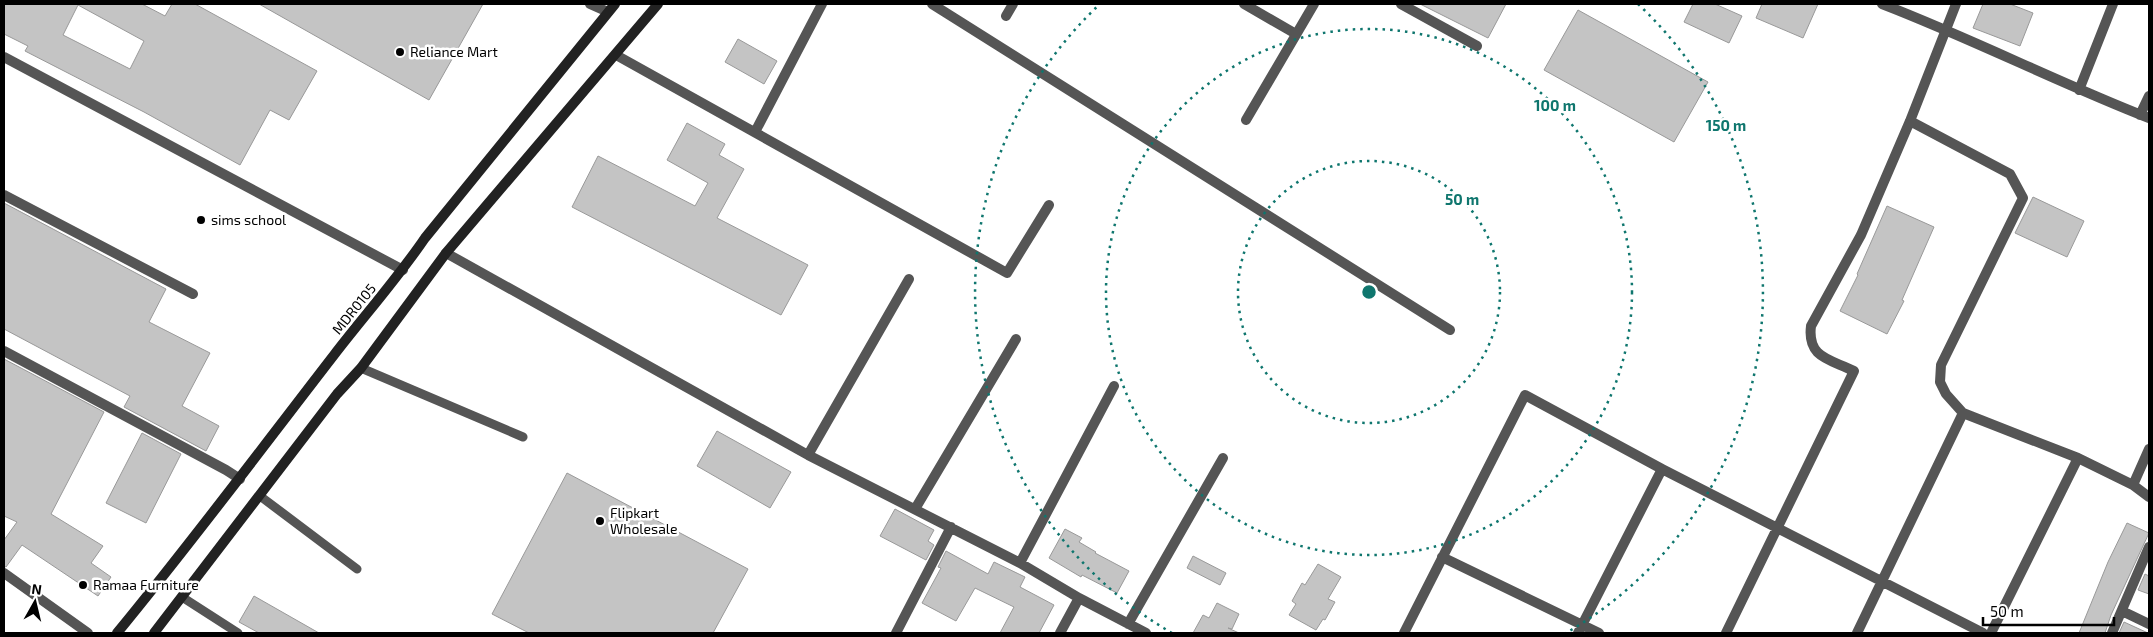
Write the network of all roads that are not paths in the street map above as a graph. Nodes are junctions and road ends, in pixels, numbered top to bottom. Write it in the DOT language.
graph roads {
  1 [pos="590,4"];
  2 [pos="658,4"];
  3 [pos="822,4"];
  4 [pos="932,4"];
  5 [pos="1013,4"];
  6 [pos="1244,4"];
  7 [pos="1314,4"];
  8 [pos="1401,4"];
  9 [pos="1882,4"];
  10 [pos="1956,4"];
  11 [pos="2113,4"];
  12 [pos="611,8"];
  13 [pos="1006,16"];
  14 [pos="1945,28"];
  15 [pos="1296,34"];
  16 [pos="1477,46"];
  17 [pos="616,55"];
  18 [pos="4,57"];
  19 [pos="2079,90"];
  20 [pos="2149,96"];
  21 [pos="2145,116"];
  22 [pos="1246,120"];
  23 [pos="1910,121"];
  24 [pos="755,132"];
  25 [pos="4,195"];
  26 [pos="1049,205"];
  27 [pos="446,254"];
  28 [pos="403,270"];
  29 [pos="909,279"];
  30 [pos="193,294"];
  31 [pos="1450,330"];
  32 [pos="1016,340"];
  33 [pos="4,351"];
  34 [pos="361,368"];
  35 [pos="1114,386"];
  36 [pos="1964,413"];
  37 [pos="523,437"];
  38 [pos="2149,449"];
  39 [pos="808,455"];
  40 [pos="1222,458"];
  41 [pos="2078,458"];
  42 [pos="1662,469"];
  43 [pos="240,479"];
  44 [pos="2133,485"];
  45 [pos="260,496"];
  46 [pos="2149,498"];
  47 [pos="915,509"];
  48 [pos="951,527"];
  49 [pos="1777,528"];
  50 [pos="2149,547"];
  51 [pos="1442,557"];
  52 [pos="1020,563"];
  53 [pos="357,569"];
  54 [pos="4,573"];
  55 [pos="1882,580"];
  56 [pos="182,597"];
  57 [pos="1079,598"];
  58 [pos="2122,611"];
  59 [pos="1128,624"];
  60 [pos="2149,624"];
  61 [pos="1580,629"];
  62 [pos="88,633"];
  63 [pos="118,633"];
  64 [pos="154,633"];
  65 [pos="238,633"];
  66 [pos="896,633"];
  67 [pos="1060,633"];
  68 [pos="1146,633"];
  69 [pos="1404,633"];
  70 [pos="1599,633"];
  71 [pos="1726,633"];
  72 [pos="1856,633"];
  73 [pos="1983,633"];
  74 [pos="1991,633"];
  75 [pos="2112,633"];
  1 -- 12 [label="street"];
  2 -- 17 [label="main road"];
  3 -- 24 [label="street"];
  4 -- 31 [label="street"];
  5 -- 13 [label="street"];
  6 -- 15 [label="street"];
  7 -- 15 [label="street"];
  8 -- 16 [label="street"];
  9 -- 14 [label="street"];
  10 -- 14 [label="street"];
  11 -- 19 [label="street"];
  12 -- 28 [label="main road, MDR0105"];
  14 -- 19 [label="street"];
  14 -- 23 [label="street"];
  15 -- 22 [label="street"];
  17 -- 24 [label="street"];
  17 -- 27 [label="main road"];
  18 -- 28 [label="street"];
  19 -- 21 [label="street"];
  20 -- 21 [label="street"];
  23 -- 36 [label="street"];
  23 -- 49 [label="street"];
  24 -- 26 [label="street"];
  25 -- 30 [label="street"];
  27 -- 34 [label="main road"];
  27 -- 39 [label="street"];
  28 -- 43 [label="main road, MDR0105"];
  29 -- 39 [label="street"];
  32 -- 47 [label="street"];
  33 -- 43 [label="street"];
  34 -- 37 [label="lane"];
  34 -- 45 [label="main road"];
  35 -- 52 [label="street"];
  36 -- 41 [label="street"];
  36 -- 55 [label="street"];
  38 -- 44 [label="street"];
  39 -- 47 [label="street"];
  40 -- 59 [label="street"];
  41 -- 44 [label="street"];
  41 -- 74 [label="street"];
  42 -- 49 [label="street"];
  42 -- 51 [label="street"];
  42 -- 61 [label="street"];
  43 -- 63 [label="main road, MDR0105"];
  44 -- 46 [label="street"];
  45 -- 53 [label="lane"];
  45 -- 56 [label="main road"];
  47 -- 48 [label="street"];
  48 -- 52 [label="street"];
  48 -- 66 [label="street"];
  49 -- 55 [label="street"];
  49 -- 71 [label="street"];
  50 -- 58 [label="street"];
  51 -- 61 [label="street"];
  51 -- 69 [label="street"];
  52 -- 57 [label="street"];
  54 -- 62 [label="street"];
  55 -- 72 [label="street"];
  55 -- 73 [label="street"];
  56 -- 64 [label="main road"];
  56 -- 65 [label="lane"];
  57 -- 59 [label="street"];
  57 -- 67 [label="street"];
  58 -- 60 [label="street"];
  58 -- 75 [label="street"];
  59 -- 68 [label="street"];
  61 -- 70 [label="street"];
}
